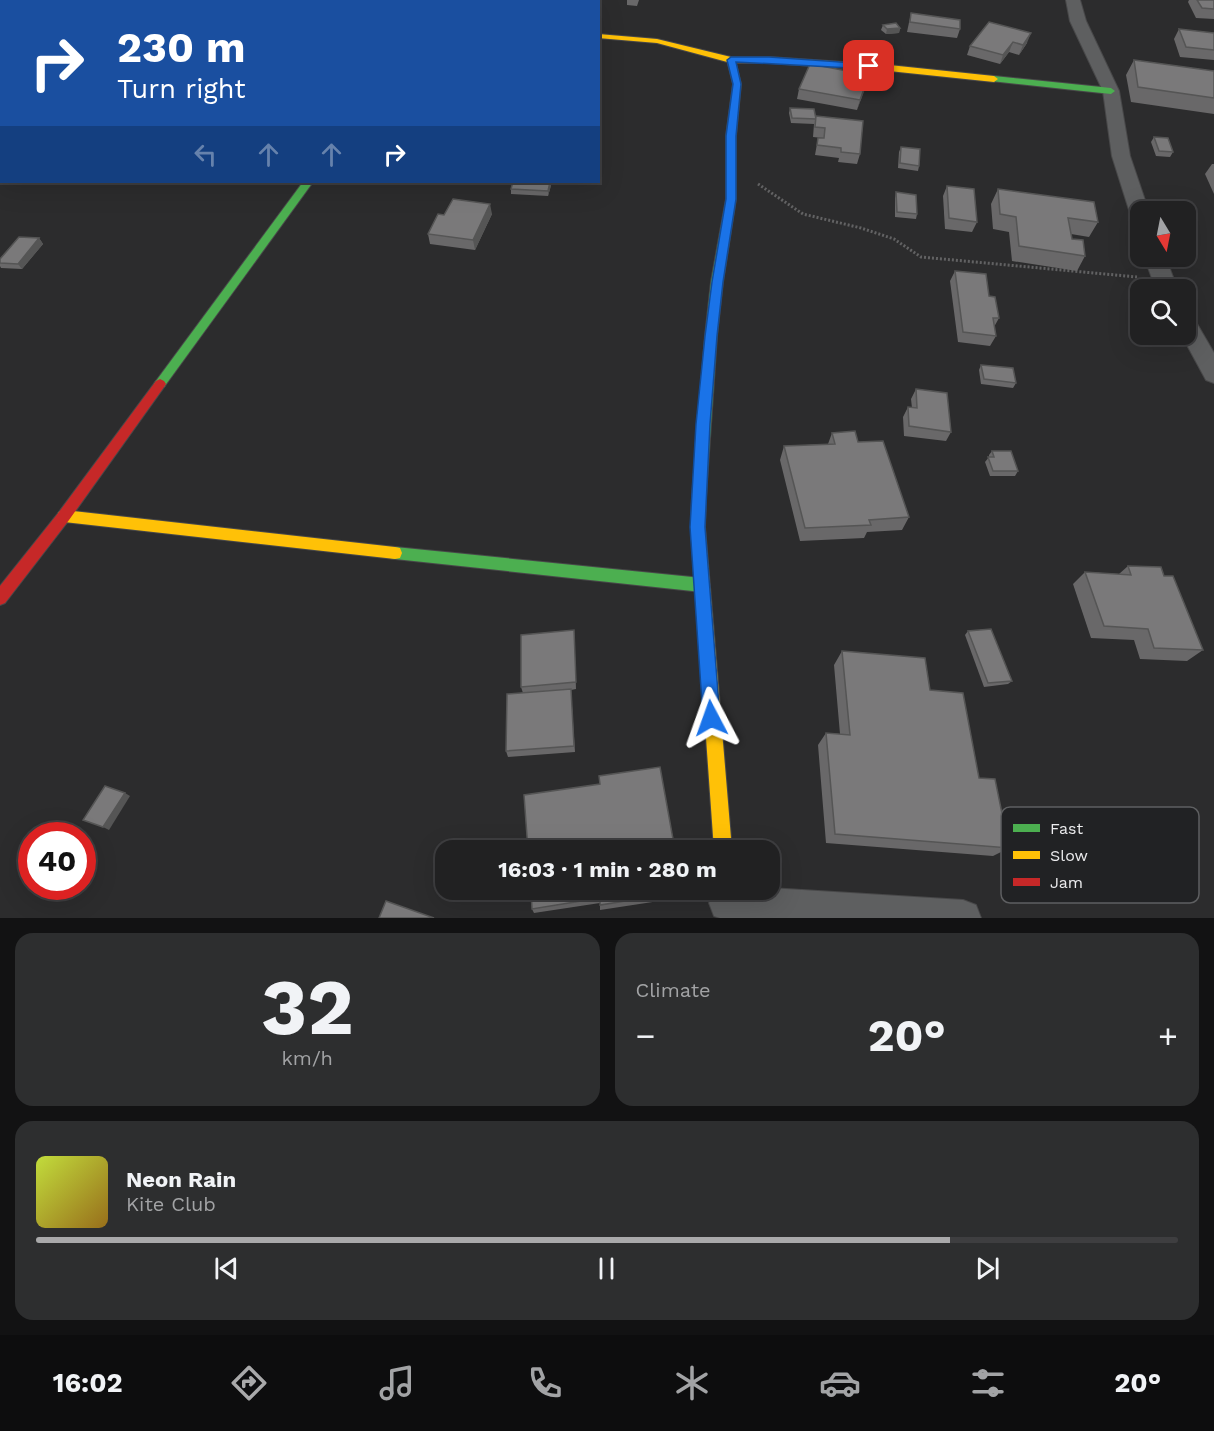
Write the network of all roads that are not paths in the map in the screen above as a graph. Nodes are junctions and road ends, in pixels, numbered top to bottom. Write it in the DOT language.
graph roads {
  1 [pos="1073,0"];
  2 [pos="600,36"];
  3 [pos="731,60"];
  4 [pos="1111,92"];
  5 [pos="307,183"];
  6 [pos="1136,201"];
  7 [pos="1196,342"];
  8 [pos="1214,374"];
  9 [pos="64,516"];
  10 [pos="702,585"];
  11 [pos="0,598"];
  12 [pos="722,840"];
  13 [pos="727,904"];
  14 [pos="963,918"];
  1 -- 4 [label="street"];
  2 -- 3 [label="street"];
  3 -- 4 [label="street"];
  3 -- 10 [label="street"];
  4 -- 6 [label="street"];
  5 -- 9 [label="street"];
  7 -- 8 [label="street"];
  9 -- 10 [label="street"];
  9 -- 11 [label="street"];
  10 -- 12 [label="street"];
  13 -- 14 [label="street"];
}
